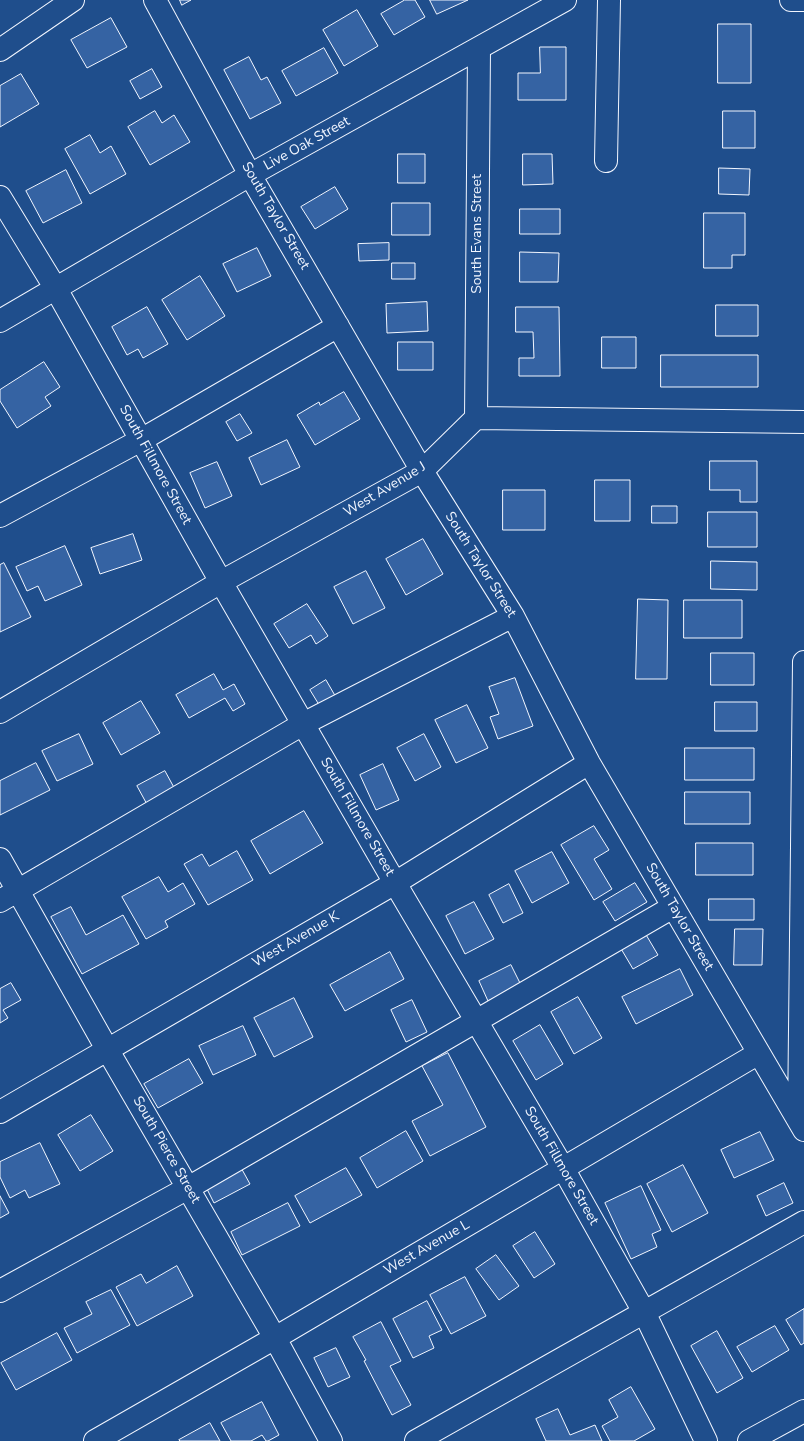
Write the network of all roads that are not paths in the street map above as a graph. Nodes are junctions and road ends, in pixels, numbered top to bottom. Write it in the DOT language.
graph roads {
  1 [pos="73,0"];
  2 [pos="156,0"];
  3 [pos="565,0"];
  4 [pos="609,0"];
  5 [pos="791,0"];
  6 [pos="804,0"];
  7 [pos="530,9"];
  8 [pos="479,49"];
  9 [pos="0,50"];
  10 [pos="606,161"];
  11 [pos="250,175"];
  12 [pos="0,197"];
  13 [pos="56,289"];
  14 [pos="0,321"];
  15 [pos="338,326"];
  16 [pos="476,418"];
  17 [pos="804,422"];
  18 [pos="141,440"];
  19 [pos="422,471"];
  20 [pos="0,516"];
  21 [pos="221,582"];
  22 [pos="513,616"];
  23 [pos="804,662"];
  24 [pos="0,712"];
  25 [pos="304,724"];
  26 [pos="589,763"];
  27 [pos="803,829"];
  28 [pos="0,859"];
  29 [pos="395,883"];
  30 [pos="9,895"];
  31 [pos="673,907"];
  32 [pos="476,1020"];
  33 [pos="107,1049"];
  34 [pos="759,1053"];
  35 [pos="0,1112"];
  36 [pos="802,1126"];
  37 [pos="563,1168"];
  38 [pos="188,1188"];
  39 [pos="804,1222"];
  40 [pos="0,1291"];
  41 [pos="644,1312"];
  42 [pos="275,1338"];
  43 [pos="804,1411"];
  44 [pos="95,1441"];
  45 [pos="331,1441"];
  46 [pos="416,1441"];
  47 [pos="706,1441"];
  48 [pos="749,1441"];
  1 -- 9 [label="street"];
  2 -- 11 [label="street, South Taylor Street"];
  3 -- 7 [label="street, Live Oak Street"];
  4 -- 10 [label="street"];
  5 -- 6 [label="street"];
  7 -- 8 [label="street, Live Oak Street"];
  8 -- 11 [label="street, Live Oak Street"];
  8 -- 16 [label="street, South Evans Street"];
  11 -- 13 [label="street, Live Oak Street"];
  11 -- 15 [label="street, South Taylor Street"];
  12 -- 13 [label="street, South Fillmore Street"];
  13 -- 14 [label="street, Live Oak Street"];
  13 -- 18 [label="street, South Fillmore Street"];
  15 -- 18 [label="street"];
  15 -- 19 [label="street, South Taylor Street"];
  16 -- 17 [label="street"];
  16 -- 19 [label="street, West Avenue J"];
  18 -- 20 [label="street"];
  18 -- 21 [label="street, South Fillmore Street"];
  19 -- 21 [label="street, West Avenue J"];
  19 -- 22 [label="street, South Taylor Street"];
  21 -- 24 [label="street, West Avenue J"];
  21 -- 25 [label="street, South Fillmore Street"];
  22 -- 25 [label="street"];
  22 -- 26 [label="street, South Taylor Street"];
  23 -- 27 [label="street"];
  25 -- 29 [label="street, South Fillmore Street"];
  25 -- 30 [label="street"];
  26 -- 29 [label="street, West Avenue K"];
  26 -- 31 [label="street, South Taylor Street"];
  27 -- 36 [label="street"];
  28 -- 30 [label="street, South Pierce Street"];
  29 -- 32 [label="street, South Fillmore Street"];
  29 -- 33 [label="street, West Avenue K"];
  30 -- 33 [label="street, South Pierce Street"];
  31 -- 32 [label="street"];
  31 -- 34 [label="street, South Taylor Street"];
  32 -- 37 [label="street, South Fillmore Street"];
  32 -- 38 [label="street"];
  33 -- 35 [label="street, West Avenue K"];
  33 -- 38 [label="street, South Pierce Street"];
  34 -- 36 [label="street, South Taylor Street"];
  34 -- 37 [label="street, West Avenue L"];
  37 -- 41 [label="street, South Fillmore Street"];
  37 -- 42 [label="street, West Avenue L"];
  38 -- 40 [label="street"];
  38 -- 42 [label="street, South Pierce Street"];
  39 -- 41 [label="street"];
  41 -- 46 [label="street"];
  41 -- 47 [label="street, South Fillmore Street"];
  42 -- 44 [label="street, West Avenue L"];
  42 -- 45 [label="street, South Pierce Street"];
  43 -- 48 [label="street"];
}
